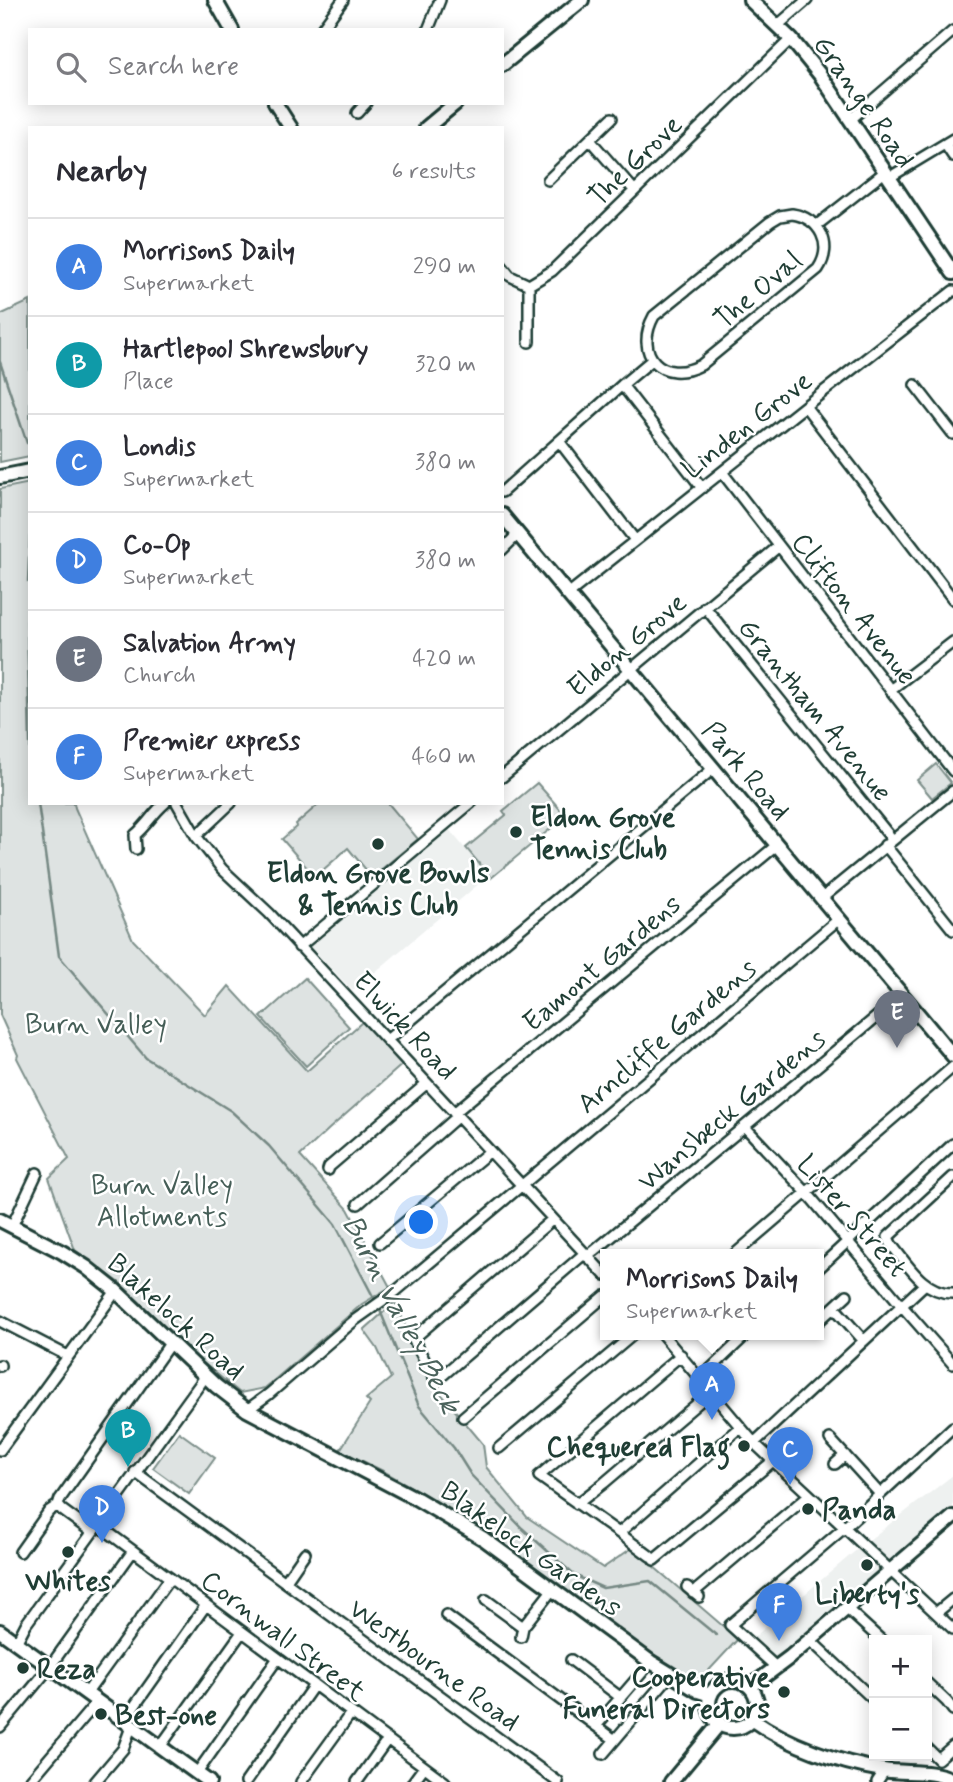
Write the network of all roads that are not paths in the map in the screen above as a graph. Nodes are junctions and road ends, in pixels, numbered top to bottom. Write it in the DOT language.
graph roads {
  1 [pos="215,0"];
  2 [pos="342,0"];
  3 [pos="440,0"];
  4 [pos="582,0"];
  5 [pos="750,0"];
  6 [pos="807,0"];
  7 [pos="777,26"];
  8 [pos="231,28"];
  9 [pos="322,28"];
  10 [pos="429,28"];
  11 [pos="953,31"];
  12 [pos="791,39"];
  13 [pos="504,63"];
  14 [pos="276,105"];
  15 [pos="364,105"];
  16 [pos="454,105"];
  17 [pos="357,113"];
  18 [pos="612,118"];
  19 [pos="851,120"];
  20 [pos="290,126"];
  21 [pos="428,126"];
  22 [pos="590,140"];
  23 [pos="949,141"];
  24 [pos="953,156"];
  25 [pos="888,174"];
  26 [pos="548,180"];
  27 [pos="634,190"];
  28 [pos="817,225"];
  29 [pos="504,268"];
  30 [pos="953,273"];
  31 [pos="529,285"];
  32 [pos="953,291"];
  33 [pos="529,342"];
  34 [pos="652,360"];
  35 [pos="622,384"];
  36 [pos="915,385"];
  37 [pos="804,406"];
  38 [pos="953,434"];
  39 [pos="559,441"];
  40 [pos="28,471"];
  41 [pos="722,472"];
  42 [pos="0,477"];
  43 [pos="702,488"];
  44 [pos="504,490"];
  45 [pos="504,518"];
  46 [pos="518,534"];
  47 [pos="635,540"];
  48 [pos="779,546"];
  49 [pos="504,548"];
  50 [pos="568,594"];
  51 [pos="953,599"];
  52 [pos="705,607"];
  53 [pos="953,642"];
  54 [pos="631,670"];
  55 [pos="890,690"];
  56 [pos="714,768"];
  57 [pos="953,771"];
  58 [pos="504,775"];
  59 [pos="953,790"];
  60 [pos="163,805"];
  61 [pos="178,805"];
  62 [pos="228,805"];
  63 [pos="469,805"];
  64 [pos="196,836"];
  65 [pos="889,842"];
  66 [pos="777,845"];
  67 [pos="136,849"];
  68 [pos="822,898"];
  69 [pos="839,919"];
  70 [pos="953,930"];
  71 [pos="299,947"];
  72 [pos="903,995"];
  73 [pos="387,1040"];
  74 [pos="953,1055"];
  75 [pos="953,1068"];
  76 [pos="426,1084"];
  77 [pos="456,1115"];
  78 [pos="745,1127"];
  79 [pos="953,1144"];
  80 [pos="489,1152"];
  81 [pos="328,1170"];
  82 [pos="37,1173"];
  83 [pos="953,1177"];
  84 [pos="521,1185"];
  85 [pos="807,1193"];
  86 [pos="358,1204"];
  87 [pos="553,1219"];
  88 [pos="6,1223"];
  89 [pos="848,1241"];
  90 [pos="380,1243"];
  91 [pos="741,1249"];
  92 [pos="586,1256"];
  93 [pos="824,1263"];
  94 [pos="600,1270"];
  95 [pos="925,1284"];
  96 [pos="116,1291"];
  97 [pos="953,1293"];
  98 [pos="847,1295"];
  99 [pos="600,1300"];
  100 [pos="902,1306"];
  101 [pos="834,1307"];
  102 [pos="824,1316"];
  103 [pos="0,1321"];
  104 [pos="824,1325"];
  105 [pos="828,1329"];
  106 [pos="627,1340"];
  107 [pos="667,1340"];
  108 [pos="741,1340"];
  109 [pos="863,1341"];
  110 [pos="171,1342"];
  111 [pos="68,1356"];
  112 [pos="681,1356"];
  113 [pos="953,1364"];
  114 [pos="205,1377"];
  115 [pos="700,1379"];
  116 [pos="711,1392"];
  117 [pos="247,1410"];
  118 [pos="463,1417"];
  119 [pos="740,1427"];
  120 [pos="953,1427"];
  121 [pos="830,1440"];
  122 [pos="754,1443"];
  123 [pos="1,1448"];
  124 [pos="499,1448"];
  125 [pos="845,1455"];
  126 [pos="773,1461"];
  127 [pos="835,1464"];
  128 [pos="135,1472"];
  129 [pos="880,1494"];
  130 [pos="809,1495"];
  131 [pos="577,1504"];
  132 [pos="58,1505"];
  133 [pos="953,1517"];
  134 [pos="94,1528"];
  135 [pos="844,1528"];
  136 [pos="619,1532"];
  137 [pos="133,1551"];
  138 [pos="20,1552"];
  139 [pos="305,1553"];
  140 [pos="890,1571"];
  141 [pos="170,1578"];
  142 [pos="285,1582"];
  143 [pos="553,1589"];
  144 [pos="693,1592"];
  145 [pos="953,1599"];
  146 [pos="486,1600"];
  147 [pos="206,1605"];
  148 [pos="846,1608"];
  149 [pos="936,1613"];
  150 [pos="446,1615"];
  151 [pos="523,1627"];
  152 [pos="953,1629"];
  153 [pos="0,1631"];
  154 [pos="242,1632"];
  155 [pos="876,1635"];
  156 [pos="522,1637"];
  157 [pos="810,1640"];
  158 [pos="16,1643"];
  159 [pos="278,1658"];
  160 [pos="571,1660"];
  161 [pos="651,1662"];
  162 [pos="49,1668"];
  163 [pos="778,1668"];
  164 [pos="671,1675"];
  165 [pos="314,1685"];
  166 [pos="750,1687"];
  167 [pos="932,1688"];
  168 [pos="86,1693"];
  169 [pos="711,1695"];
  170 [pos="620,1698"];
  171 [pos="872,1698"];
  172 [pos="97,1702"];
  173 [pos="953,1710"];
  174 [pos="351,1713"];
  175 [pos="751,1719"];
  176 [pos="720,1723"];
  177 [pos="127,1724"];
  178 [pos="596,1726"];
  179 [pos="0,1727"];
  180 [pos="387,1740"];
  181 [pos="615,1740"];
  182 [pos="953,1746"];
  183 [pos="160,1747"];
  184 [pos="932,1753"];
  185 [pos="603,1754"];
  186 [pos="424,1767"];
  187 [pos="885,1770"];
  188 [pos="197,1773"];
  189 [pos="953,1780"];
  190 [pos="29,1782"];
  191 [pos="95,1782"];
  192 [pos="209,1782"];
  193 [pos="246,1782"];
  194 [pos="301,1782"];
  195 [pos="357,1782"];
  196 [pos="413,1782"];
  197 [pos="445,1782"];
  198 [pos="558,1782"];
  199 [pos="670,1782"];
  200 [pos="877,1782"];
  1 -- 8 [label="street"];
  2 -- 9 [label="street"];
  3 -- 10 [label="street"];
  4 -- 13 [label="street"];
  5 -- 7 [label="street, Grange Road"];
  6 -- 7 [label="street"];
  7 -- 12 [label="street, Grange Road"];
  11 -- 19 [label="street"];
  12 -- 19 [label="street, Grange Road"];
  12 -- 27 [label="street, The Grove"];
  14 -- 20 [label="street"];
  15 -- 17 [label="street"];
  16 -- 21 [label="street"];
  18 -- 22 [label="street"];
  19 -- 25 [label="street, Grange Road"];
  22 -- 26 [label="street"];
  22 -- 27 [label="street"];
  23 -- 24 [label="street"];
  23 -- 25 [label="street"];
  25 -- 28 [label="street"];
  25 -- 30 [label="street, Grange Road"];
  27 -- 31 [label="street, The Grove"];
  28 -- 34 [label="street, The Oval"];
  28 -- 34 [label="street, The Oval"];
  29 -- 31 [label="street"];
  31 -- 33 [label="street"];
  32 -- 37 [label="street, Linden Grove"];
  34 -- 35 [label="street"];
  35 -- 39 [label="street"];
  35 -- 43 [label="street"];
  36 -- 38 [label="street"];
  37 -- 41 [label="street, Linden Grove"];
  37 -- 51 [label="street"];
  39 -- 44 [label="street"];
  39 -- 47 [label="street"];
  40 -- 42 [label="street"];
  41 -- 43 [label="street, Linden Grove"];
  41 -- 48 [label="street, Clifton Avenue"];
  43 -- 47 [label="street, Linden Grove"];
  45 -- 46 [label="street, Park Road"];
  46 -- 49 [label="street"];
  46 -- 50 [label="street, Park Road"];
  47 -- 50 [label="street, Linden Grove"];
  48 -- 52 [label="street, Eldon Grove"];
  48 -- 55 [label="street, Clifton Avenue"];
  50 -- 54 [label="street, Park Road"];
  52 -- 54 [label="street, Eldon Grove"];
  52 -- 65 [label="street, Grantham Avenue"];
  53 -- 55 [label="street"];
  54 -- 56 [label="street, Park Road"];
  54 -- 58 [label="street, Eldon Grove"];
  55 -- 57 [label="street, Clifton Avenue"];
  56 -- 66 [label="street, Park Road"];
  56 -- 73 [label="street"];
  59 -- 65 [label="street"];
  60 -- 67 [label="street"];
  61 -- 64 [label="street, Elwick Road"];
  62 -- 64 [label="street"];
  63 -- 71 [label="street"];
  64 -- 71 [label="street, Elwick Road"];
  65 -- 68 [label="street"];
  65 -- 70 [label="street, Grantham Avenue"];
  66 -- 68 [label="street, Park Road"];
  66 -- 77 [label="street, Eamont Gardens"];
  68 -- 69 [label="street, Park Road"];
  69 -- 72 [label="street, Park Road"];
  69 -- 84 [label="street, Arncliffe Gardens"];
  71 -- 73 [label="street, Elwick Road"];
  72 -- 74 [label="street, Park Road"];
  72 -- 78 [label="street, Wansbeck Gardens"];
  73 -- 76 [label="street, Elwick Road"];
  75 -- 85 [label="street"];
  76 -- 77 [label="street, Elwick Road"];
  76 -- 81 [label="street"];
  77 -- 80 [label="street, Elwick Road"];
  77 -- 86 [label="street, Eamont Gardens"];
  78 -- 85 [label="street, Lister Street"];
  78 -- 92 [label="street, Wansbeck Gardens"];
  79 -- 89 [label="street"];
  80 -- 84 [label="street, Elwick Road"];
  80 -- 90 [label="street"];
  82 -- 88 [label="street"];
  83 -- 95 [label="street"];
  84 -- 87 [label="street, Elwick Road"];
  84 -- 117 [label="street, Arncliffe Gardens"];
  85 -- 89 [label="street, Lister Street"];
  85 -- 91 [label="street"];
  87 -- 92 [label="street, Elwick Road"];
  87 -- 92 [label="street, Wansbeck Gardens"];
  88 -- 96 [label="street, Blakelock Road"];
  89 -- 93 [label="street"];
  89 -- 100 [label="street, Lister Street"];
  92 -- 94 [label="street, Elwick Road"];
  95 -- 97 [label="street"];
  95 -- 100 [label="street"];
  96 -- 110 [label="street, Blakelock Road"];
  96 -- 111 [label="street"];
  98 -- 101 [label="street"];
  99 -- 118 [label="street"];
  100 -- 109 [label="street"];
  100 -- 113 [label="street, Lister Street"];
  101 -- 102 [label="street"];
  101 -- 109 [label="street"];
  103 -- 111 [label="street"];
  104 -- 105 [label="street"];
  106 -- 124 [label="street"];
  107 -- 112 [label="street"];
  108 -- 115 [label="street"];
  109 -- 122 [label="street"];
  110 -- 114 [label="street, Blakelock Road"];
  110 -- 132 [label="street"];
  111 -- 123 [label="street"];
  112 -- 115 [label="street"];
  112 -- 131 [label="street"];
  114 -- 117 [label="street, Blakelock Road"];
  114 -- 128 [label="street"];
  115 -- 116 [label="street"];
  116 -- 119 [label="street"];
  116 -- 131 [label="street"];
  117 -- 143 [label="street, Blakelock Gardens"];
  119 -- 122 [label="street"];
  119 -- 136 [label="street"];
  120 -- 129 [label="street"];
  121 -- 125 [label="street"];
  122 -- 126 [label="street"];
  125 -- 127 [label="street"];
  125 -- 129 [label="street"];
  126 -- 130 [label="street"];
  126 -- 136 [label="street"];
  128 -- 134 [label="street"];
  128 -- 142 [label="street, Westbourne Road"];
  129 -- 135 [label="street"];
  130 -- 135 [label="street"];
  130 -- 144 [label="street"];
  131 -- 136 [label="street"];
  132 -- 134 [label="street, Cornwall Street"];
  132 -- 138 [label="street"];
  133 -- 140 [label="street"];
  134 -- 137 [label="street, Cornwall Street"];
  134 -- 158 [label="street"];
  135 -- 140 [label="street"];
  135 -- 163 [label="street"];
  137 -- 141 [label="street, Cornwall Street"];
  137 -- 162 [label="street"];
  139 -- 142 [label="street"];
  140 -- 148 [label="street"];
  140 -- 149 [label="street"];
  141 -- 147 [label="street, Cornwall Street"];
  141 -- 168 [label="street"];
  142 -- 198 [label="street, Westbourne Road"];
  143 -- 151 [label="street"];
  143 -- 161 [label="street, Blakelock Gardens"];
  145 -- 149 [label="street"];
  146 -- 151 [label="street"];
  147 -- 154 [label="street, Cornwall Street"];
  147 -- 177 [label="street"];
  148 -- 155 [label="street"];
  148 -- 157 [label="street"];
  149 -- 152 [label="street"];
  150 -- 178 [label="street"];
  151 -- 156 [label="street"];
  153 -- 158 [label="street"];
  154 -- 159 [label="street, Cornwall Street"];
  154 -- 183 [label="street"];
  157 -- 163 [label="street"];
  157 -- 171 [label="street"];
  158 -- 162 [label="street"];
  159 -- 165 [label="street, Cornwall Street"];
  159 -- 188 [label="street"];
  160 -- 170 [label="street"];
  161 -- 164 [label="street, Blakelock Gardens"];
  161 -- 170 [label="street"];
  162 -- 168 [label="street"];
  162 -- 179 [label="street"];
  163 -- 166 [label="street"];
  164 -- 169 [label="street, Blakelock Gardens"];
  164 -- 181 [label="street"];
  165 -- 174 [label="street, Cornwall Street"];
  165 -- 193 [label="street"];
  166 -- 169 [label="street"];
  166 -- 175 [label="street"];
  167 -- 173 [label="street"];
  168 -- 172 [label="street"];
  169 -- 176 [label="street"];
  170 -- 178 [label="street"];
  172 -- 177 [label="street"];
  172 -- 190 [label="street"];
  174 -- 180 [label="street, Cornwall Street"];
  174 -- 194 [label="street"];
  175 -- 176 [label="street"];
  175 -- 187 [label="street"];
  176 -- 199 [label="street"];
  177 -- 183 [label="street"];
  177 -- 191 [label="street"];
  178 -- 181 [label="street"];
  180 -- 186 [label="street, Cornwall Street"];
  180 -- 195 [label="street"];
  181 -- 185 [label="street"];
  182 -- 184 [label="street"];
  183 -- 188 [label="street"];
  186 -- 196 [label="street"];
  186 -- 197 [label="street, Cornwall Street"];
  187 -- 189 [label="street"];
  187 -- 200 [label="street"];
  188 -- 192 [label="street"];
}
